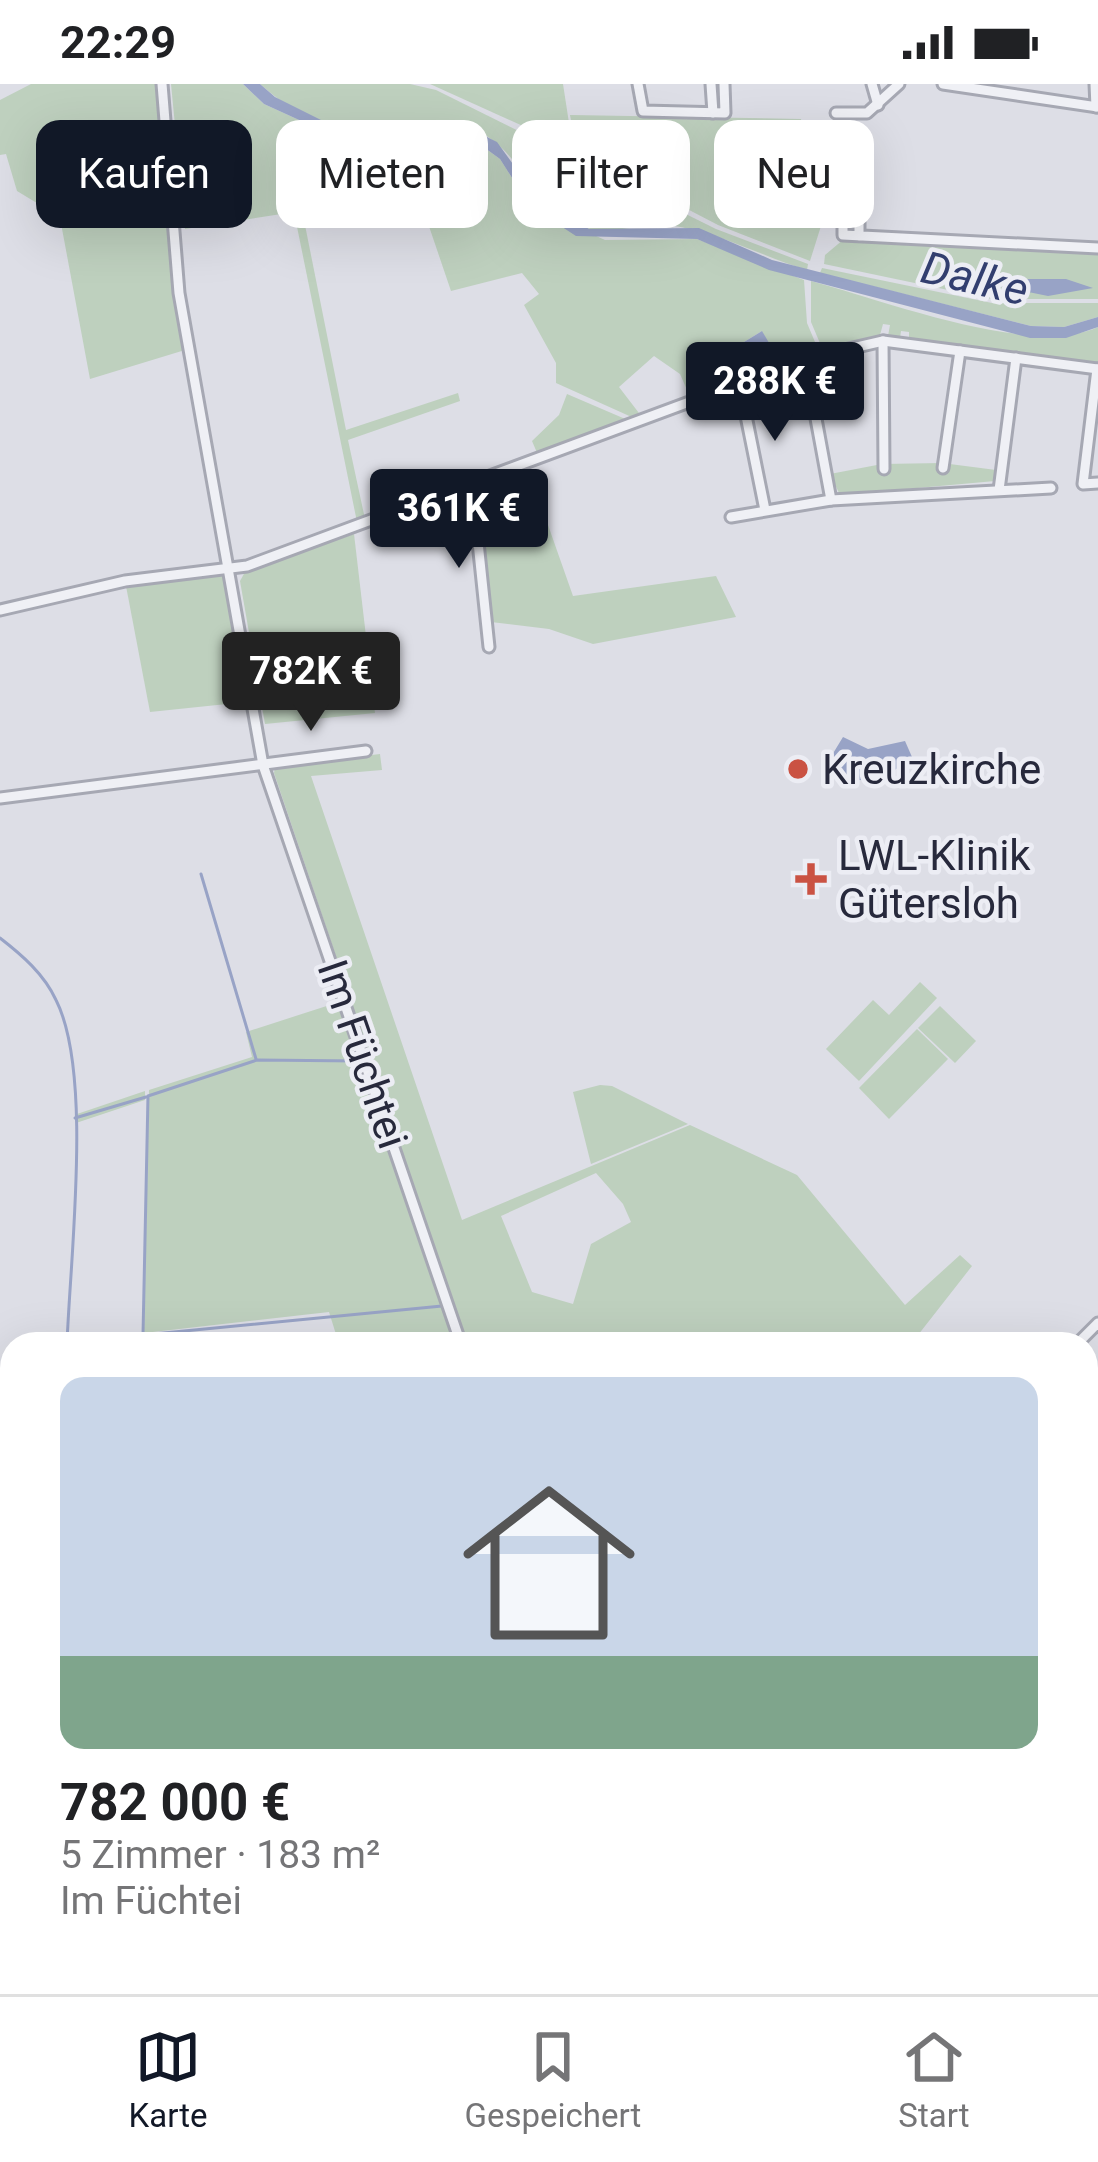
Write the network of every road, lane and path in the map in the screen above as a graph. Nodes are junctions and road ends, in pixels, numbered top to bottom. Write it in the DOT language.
graph roads {
  1 [pos="162,84"];
  2 [pos="638,84"];
  3 [pos="711,84"];
  4 [pos="724,84"];
  5 [pos="872,84"];
  6 [pos="897,84"];
  7 [pos="944,84"];
  8 [pos="1095,84"];
  9 [pos="1022,89"];
  10 [pos="878,105"];
  11 [pos="1097,107"];
  12 [pos="713,113"];
  13 [pos="836,113"];
  14 [pos="859,236"];
  15 [pos="1098,248"];
  16 [pos="883,341"];
  17 [pos="960,351"];
  18 [pos="1016,358"];
  19 [pos="805,359"];
  20 [pos="1097,369"];
  21 [pos="740,386"];
  22 [pos="943,468"];
  23 [pos="884,469"];
  24 [pos="1098,483"];
  25 [pos="472,485"];
  26 [pos="1052,488"];
  27 [pos="999,490"];
  28 [pos="831,500"];
  29 [pos="765,510"];
  30 [pos="731,517"];
  31 [pos="229,569"];
  32 [pos="0,610"];
  33 [pos="490,647"];
  34 [pos="366,751"];
  35 [pos="263,765"];
  36 [pos="0,799"];
  37 [pos="457,1332"];
  1 -- 31 [label="street, Im Füchtei"];
  2 -- 12 [label="street"];
  3 -- 12 [label="street"];
  4 -- 12 [label="street"];
  5 -- 10 [label="street"];
  6 -- 10 [label="street"];
  7 -- 9 [label="street"];
  8 -- 11 [label="street"];
  9 -- 11 [label="street"];
  10 -- 13 [label="street"];
  14 -- 15 [label="street"];
  16 -- 17 [label="street"];
  16 -- 19 [label="street"];
  16 -- 23 [label="street"];
  17 -- 18 [label="street"];
  17 -- 22 [label="street"];
  18 -- 20 [label="street"];
  18 -- 27 [label="street"];
  19 -- 21 [label="street"];
  19 -- 28 [label="street"];
  20 -- 24 [label="street"];
  21 -- 25 [label="street"];
  21 -- 29 [label="street"];
  25 -- 31 [label="street"];
  25 -- 33 [label="street"];
  26 -- 27 [label="street"];
  27 -- 28 [label="street"];
  28 -- 29 [label="street"];
  29 -- 30 [label="street"];
  31 -- 32 [label="street"];
  31 -- 35 [label="street, Im Füchtei"];
  34 -- 35 [label="street"];
  35 -- 36 [label="street"];
  35 -- 37 [label="street, Im Füchtei"];
}
